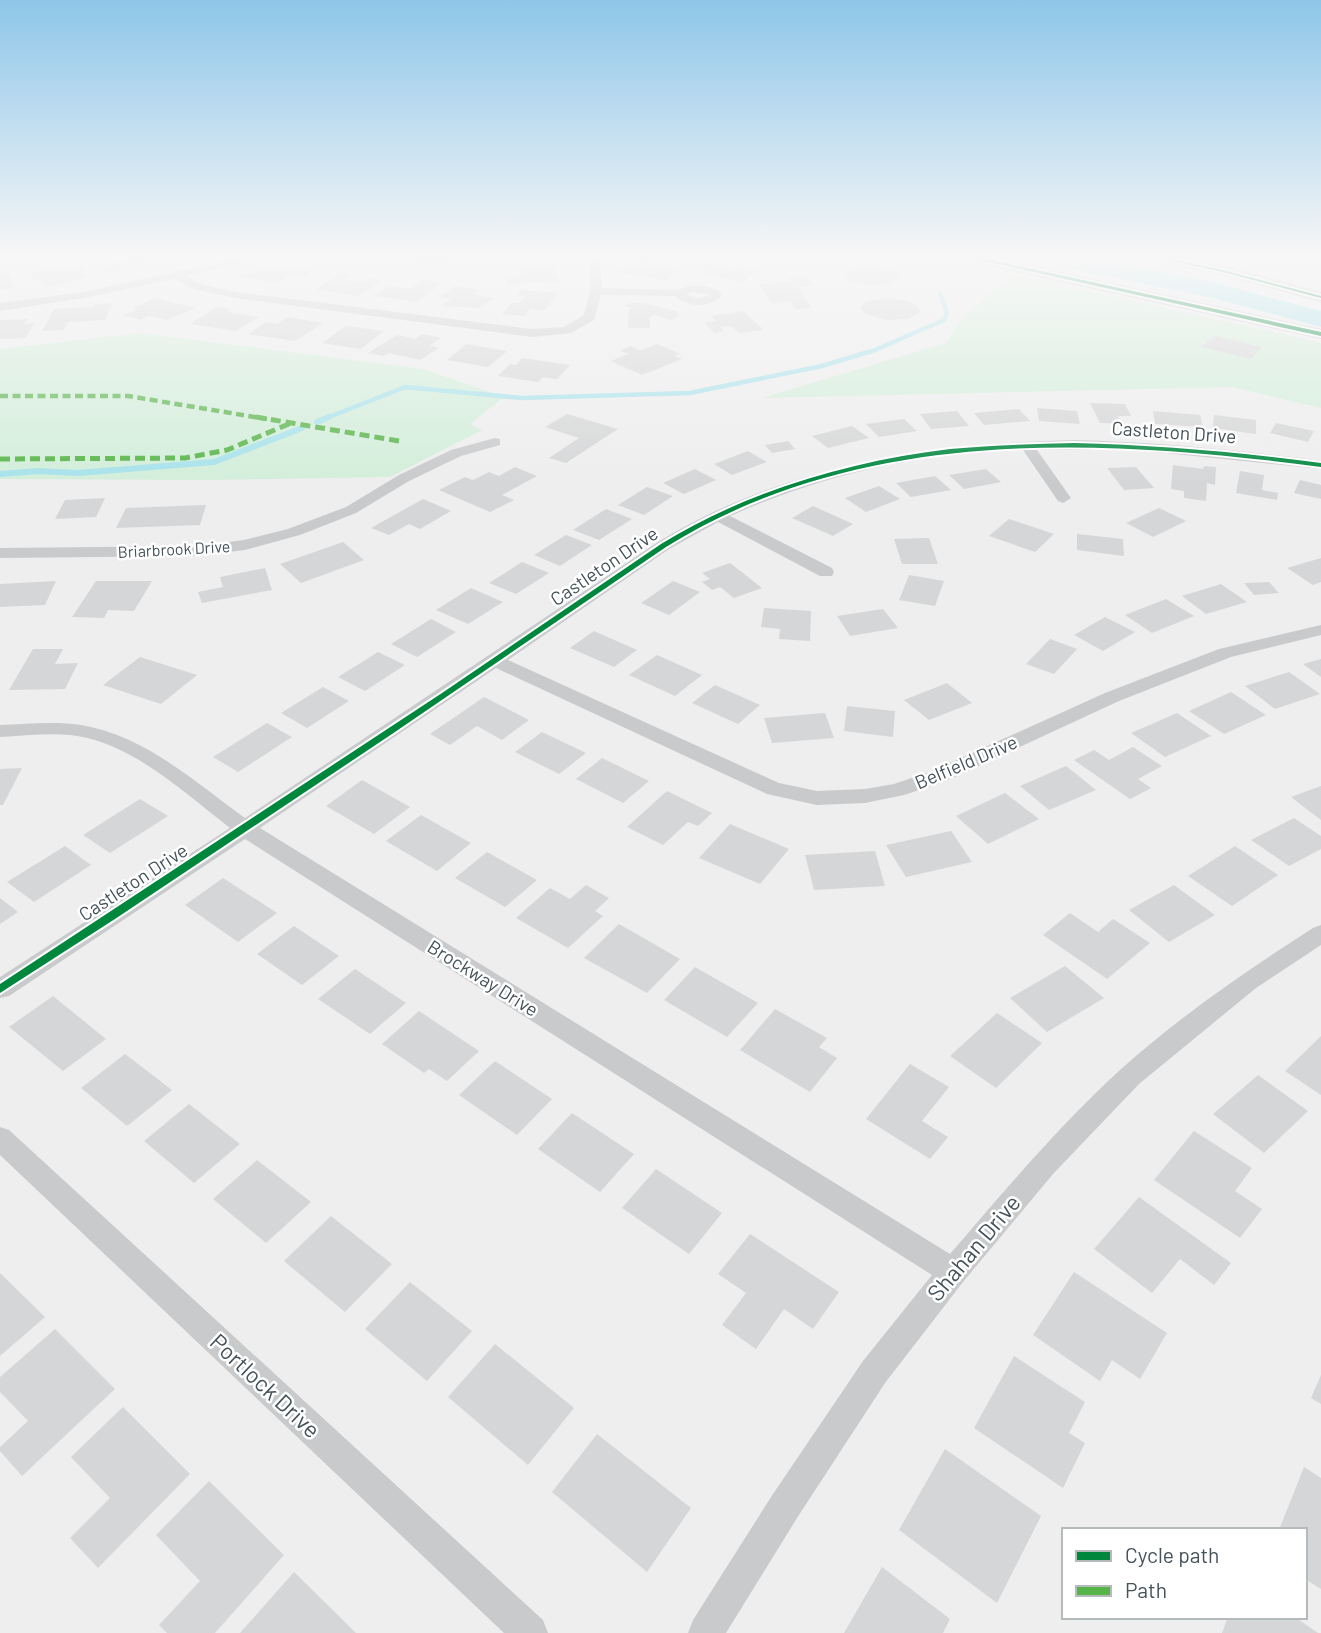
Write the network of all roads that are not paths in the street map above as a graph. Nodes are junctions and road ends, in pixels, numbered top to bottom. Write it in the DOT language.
graph roads {
  1 [pos="495,442"];
  2 [pos="1028,447"];
  3 [pos="1321,465"];
  4 [pos="1063,498"];
  5 [pos="720,517"];
  6 [pos="0,554"];
  7 [pos="826,572"];
  8 [pos="1321,630"];
  9 [pos="495,661"];
  10 [pos="0,731"];
  11 [pos="245,829"];
  12 [pos="1321,934"];
  13 [pos="0,989"];
  14 [pos="0,1138"];
  15 [pos="953,1272"];
  16 [pos="530,1633"];
  17 [pos="706,1633"];
  1 -- 6 [label="street, Briarbrook Drive"];
  2 -- 3 [label="street, Castleton Drive"];
  2 -- 4 [label="street"];
  2 -- 5 [label="street, Castleton Drive"];
  5 -- 7 [label="street"];
  5 -- 9 [label="street, Castleton Drive"];
  8 -- 9 [label="street, Belfield Drive"];
  9 -- 11 [label="street, Castleton Drive"];
  10 -- 11 [label="street, Brockway Drive"];
  11 -- 13 [label="street, Castleton Drive"];
  11 -- 15 [label="street, Brockway Drive"];
  12 -- 15 [label="street, Shahan Drive"];
  14 -- 16 [label="street, Portlock Drive"];
  15 -- 17 [label="street, Shahan Drive"];
}
